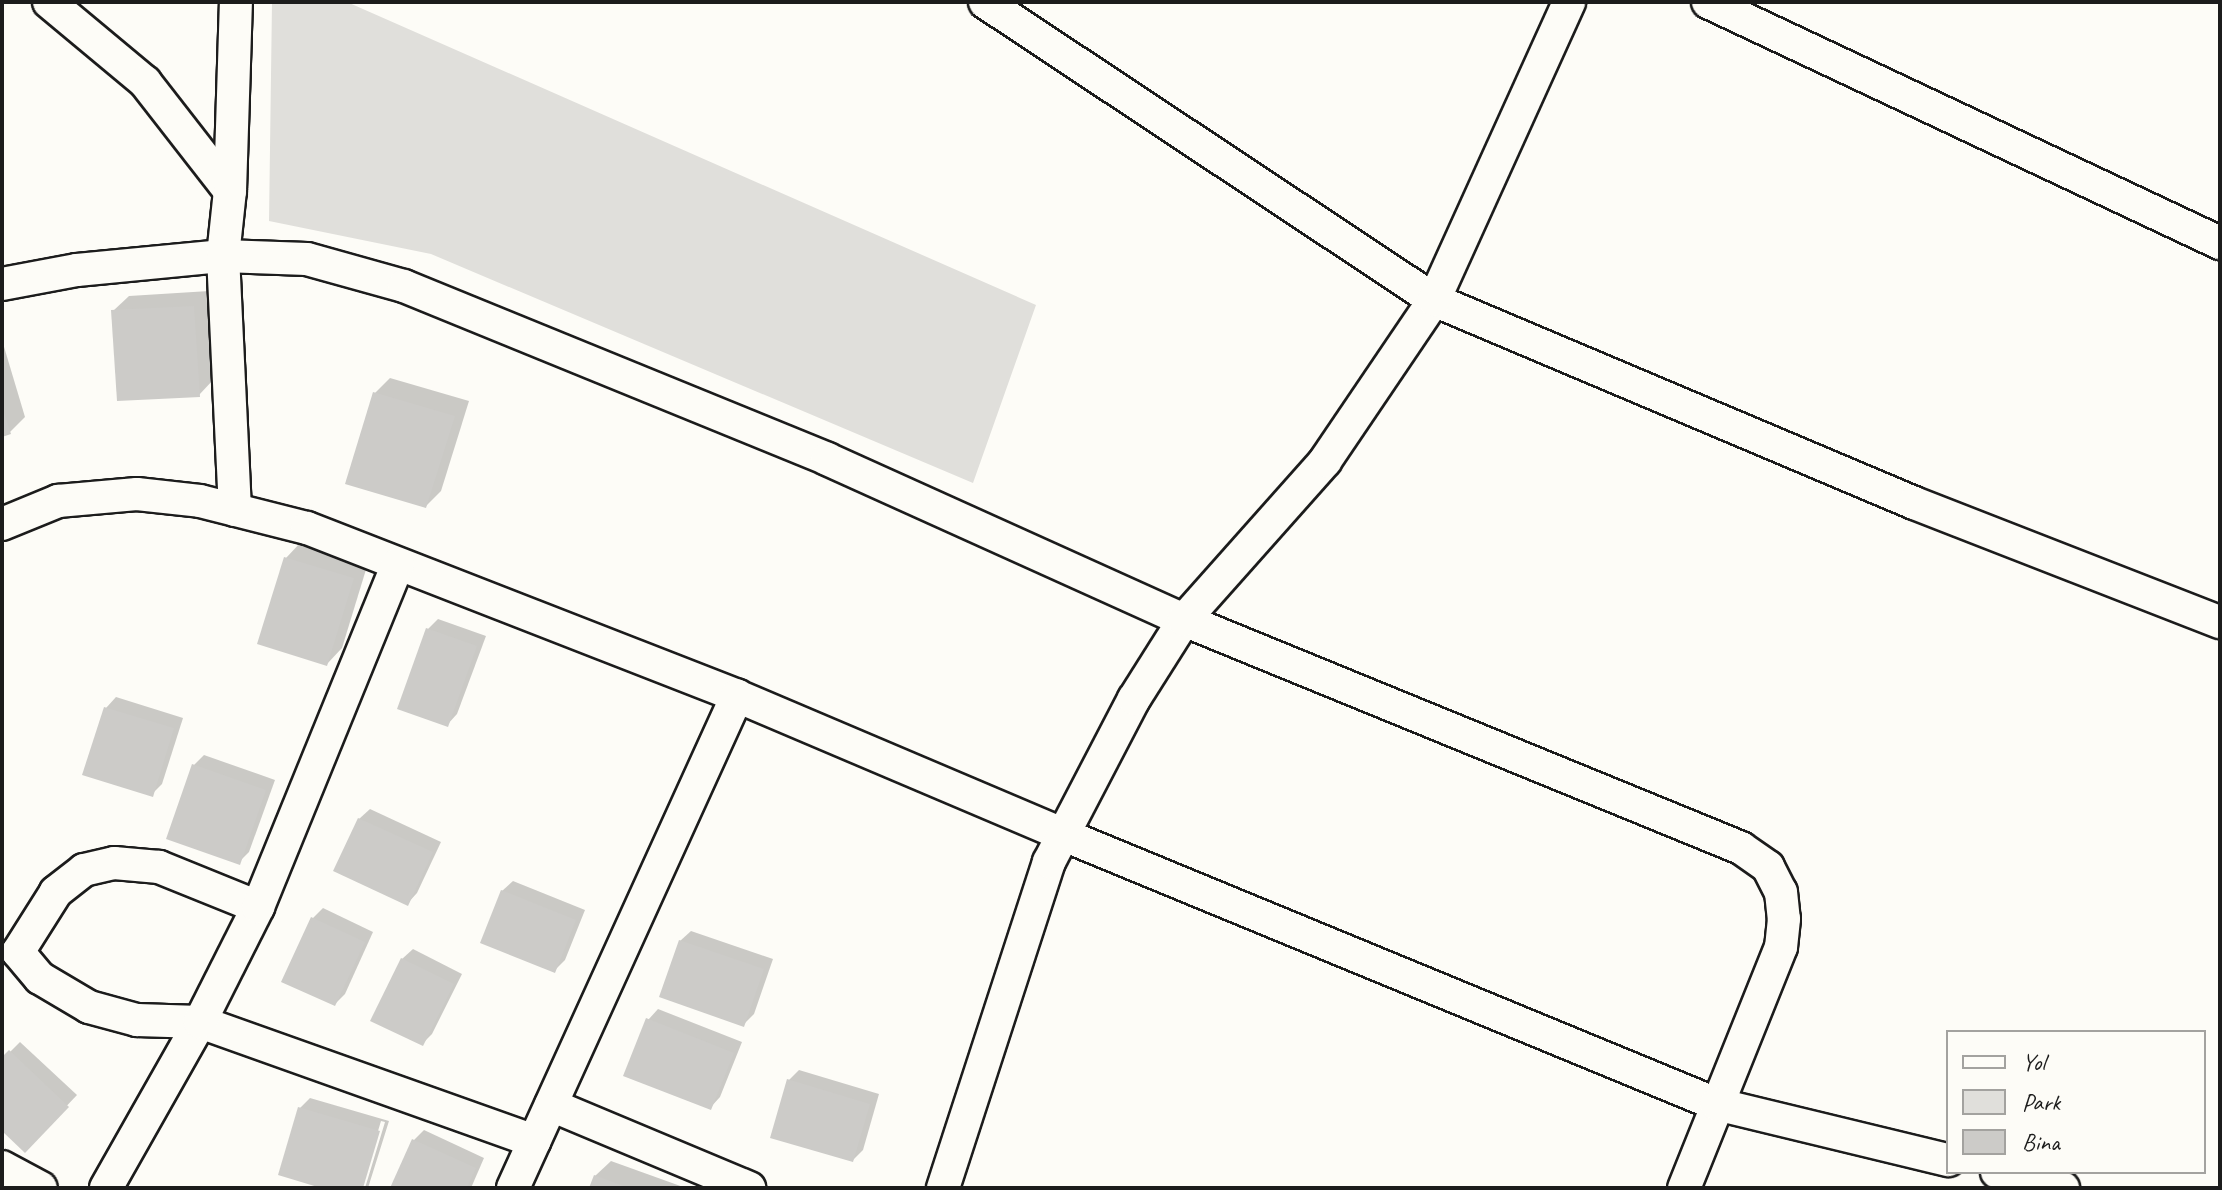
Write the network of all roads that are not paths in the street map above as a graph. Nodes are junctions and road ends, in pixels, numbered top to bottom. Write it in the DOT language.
graph roads {
  1 [pos="49,2"];
  2 [pos="236,2"];
  3 [pos="985,2"];
  4 [pos="1569,2"];
  5 [pos="1708,2"];
  6 [pos="230,191"];
  7 [pos="2220,243"];
  8 [pos="223,256"];
  9 [pos="2,284"];
  10 [pos="1434,300"];
  11 [pos="235,510"];
  12 [pos="2,524"];
  13 [pos="398,564"];
  14 [pos="2217,615"];
  15 [pos="1184,620"];
  16 [pos="737,696"];
  17 [pos="1064,835"];
  18 [pos="258,907"];
  19 [pos="10,958"];
  20 [pos="200,1022"];
  21 [pos="1716,1104"];
  22 [pos="551,1105"];
  23 [pos="534,1141"];
  24 [pos="1946,1160"];
  25 [pos="2,1167"];
  26 [pos="2005,1174"];
  27 [pos="41,1188"];
  28 [pos="106,1188"];
  29 [pos="513,1188"];
  30 [pos="749,1188"];
  31 [pos="943,1188"];
  32 [pos="1684,1188"];
  33 [pos="2063,1188"];
  1 -- 6 [label="street"];
  2 -- 6 [label="street"];
  3 -- 10 [label="street"];
  4 -- 10 [label="street"];
  5 -- 7 [label="street"];
  6 -- 8 [label="street"];
  8 -- 9 [label="street"];
  8 -- 11 [label="street"];
  8 -- 15 [label="street"];
  10 -- 14 [label="street"];
  10 -- 15 [label="street"];
  11 -- 12 [label="street"];
  11 -- 13 [label="street"];
  13 -- 16 [label="street"];
  13 -- 18 [label="street"];
  15 -- 17 [label="street"];
  15 -- 21 [label="street"];
  16 -- 17 [label="street"];
  16 -- 22 [label="street"];
  17 -- 21 [label="street"];
  17 -- 31 [label="street"];
  18 -- 19 [label="street"];
  18 -- 20 [label="street"];
  19 -- 20 [label="street"];
  20 -- 23 [label="street"];
  20 -- 28 [label="street"];
  21 -- 24 [label="street"];
  21 -- 32 [label="street"];
  22 -- 23 [label="street"];
  22 -- 30 [label="street"];
  23 -- 29 [label="street"];
  25 -- 27 [label="street"];
  26 -- 33 [label="street"];
}
